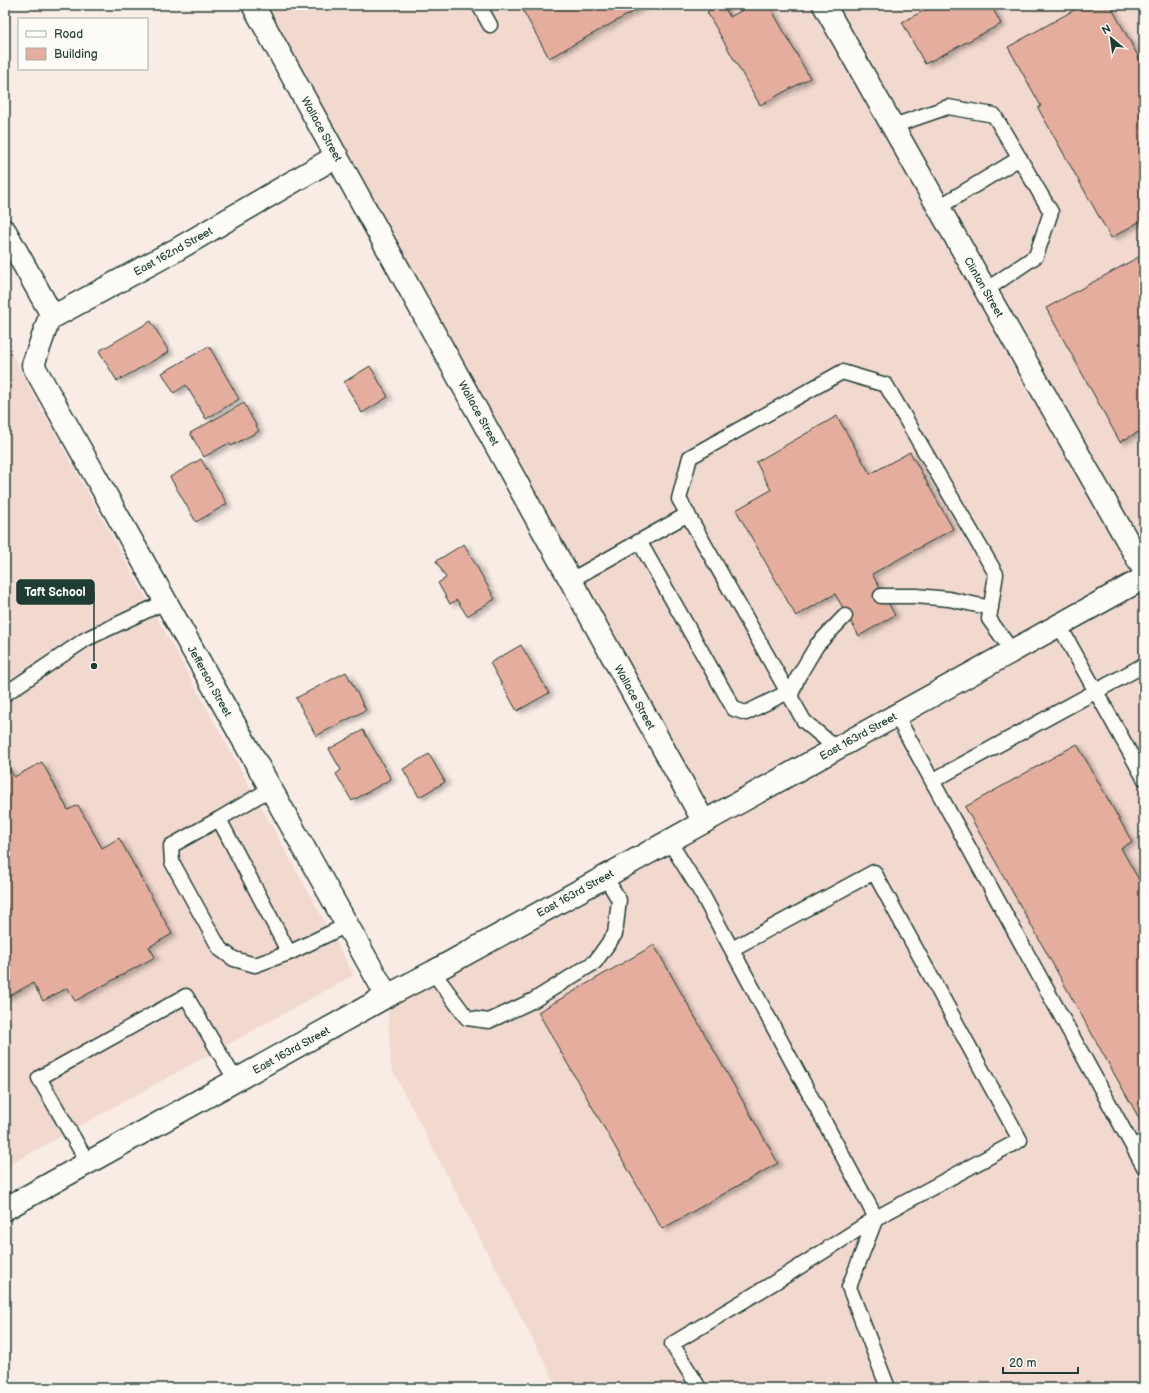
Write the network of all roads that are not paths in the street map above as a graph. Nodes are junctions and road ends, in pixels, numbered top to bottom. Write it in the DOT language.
graph roads {
  1 [pos="253,5"];
  2 [pos="479,5"];
  3 [pos="824,5"];
  4 [pos="490,25"];
  5 [pos="893,126"];
  6 [pos="337,156"];
  7 [pos="1020,158"];
  8 [pos="939,207"];
  9 [pos="5,231"];
  10 [pos="986,290"];
  11 [pos="53,317"];
  12 [pos="688,514"];
  13 [pos="639,541"];
  14 [pos="1144,570"];
  15 [pos="1144,578"];
  16 [pos="571,580"];
  17 [pos="881,596"];
  18 [pos="166,602"];
  19 [pos="991,608"];
  20 [pos="844,616"];
  21 [pos="1059,625"];
  22 [pos="1012,651"];
  23 [pos="1144,665"];
  24 [pos="1096,692"];
  25 [pos="5,694"];
  26 [pos="789,694"];
  27 [pos="896,715"];
  28 [pos="836,748"];
  29 [pos="1144,778"];
  30 [pos="932,781"];
  31 [pos="270,789"];
  32 [pos="219,819"];
  33 [pos="704,822"];
  34 [pos="669,841"];
  35 [pos="605,876"];
  36 [pos="347,925"];
  37 [pos="732,948"];
  38 [pos="289,953"];
  39 [pos="433,972"];
  40 [pos="387,996"];
  41 [pos="236,1081"];
  42 [pos="1139,1144"];
  43 [pos="88,1163"];
  44 [pos="1144,1167"];
  45 [pos="5,1209"];
  46 [pos="876,1218"];
  47 [pos="699,1388"];
  48 [pos="888,1388"];
  1 -- 6 [label="street, Wallace Street"];
  2 -- 4 [label="lane"];
  3 -- 5 [label="street, Clinton Street"];
  5 -- 7 [label="lane"];
  5 -- 8 [label="street, Clinton Street"];
  6 -- 11 [label="street, East 162nd Street"];
  6 -- 16 [label="street, Wallace Street"];
  7 -- 8 [label="lane"];
  7 -- 10 [label="lane"];
  8 -- 10 [label="street, Clinton Street"];
  9 -- 11 [label="street"];
  10 -- 14 [label="street, Clinton Street"];
  11 -- 18 [label="street, Jefferson Street"];
  12 -- 13 [label="lane"];
  12 -- 19 [label="lane"];
  12 -- 26 [label="lane"];
  13 -- 16 [label="lane"];
  13 -- 26 [label="lane"];
  15 -- 21 [label="street, East 163rd Street"];
  16 -- 33 [label="street, Wallace Street"];
  17 -- 19 [label="lane"];
  18 -- 25 [label="lane"];
  18 -- 31 [label="street, Jefferson Street"];
  19 -- 22 [label="lane"];
  20 -- 26 [label="lane"];
  21 -- 22 [label="street, East 163rd Street"];
  21 -- 24 [label="lane"];
  22 -- 27 [label="street, East 163rd Street"];
  23 -- 24 [label="lane"];
  24 -- 29 [label="lane"];
  24 -- 30 [label="lane"];
  26 -- 28 [label="lane"];
  27 -- 28 [label="street, East 163rd Street"];
  27 -- 30 [label="lane"];
  28 -- 33 [label="street, East 163rd Street"];
  30 -- 42 [label="lane"];
  31 -- 32 [label="lane"];
  31 -- 36 [label="street, Jefferson Street"];
  32 -- 38 [label="lane"];
  32 -- 38 [label="lane"];
  33 -- 34 [label="street, East 163rd Street"];
  34 -- 35 [label="street, East 163rd Street"];
  34 -- 37 [label="lane"];
  35 -- 39 [label="street, East 163rd Street"];
  35 -- 39 [label="lane"];
  36 -- 38 [label="lane"];
  36 -- 40 [label="street, Jefferson Street"];
  37 -- 46 [label="lane"];
  37 -- 46 [label="lane"];
  39 -- 40 [label="street, East 163rd Street"];
  40 -- 41 [label="street, East 163rd Street"];
  41 -- 43 [label="street, East 163rd Street"];
  41 -- 43 [label="lane"];
  42 -- 44 [label="lane"];
  43 -- 45 [label="street, East 163rd Street"];
  46 -- 47 [label="lane"];
  46 -- 48 [label="lane"];
}
